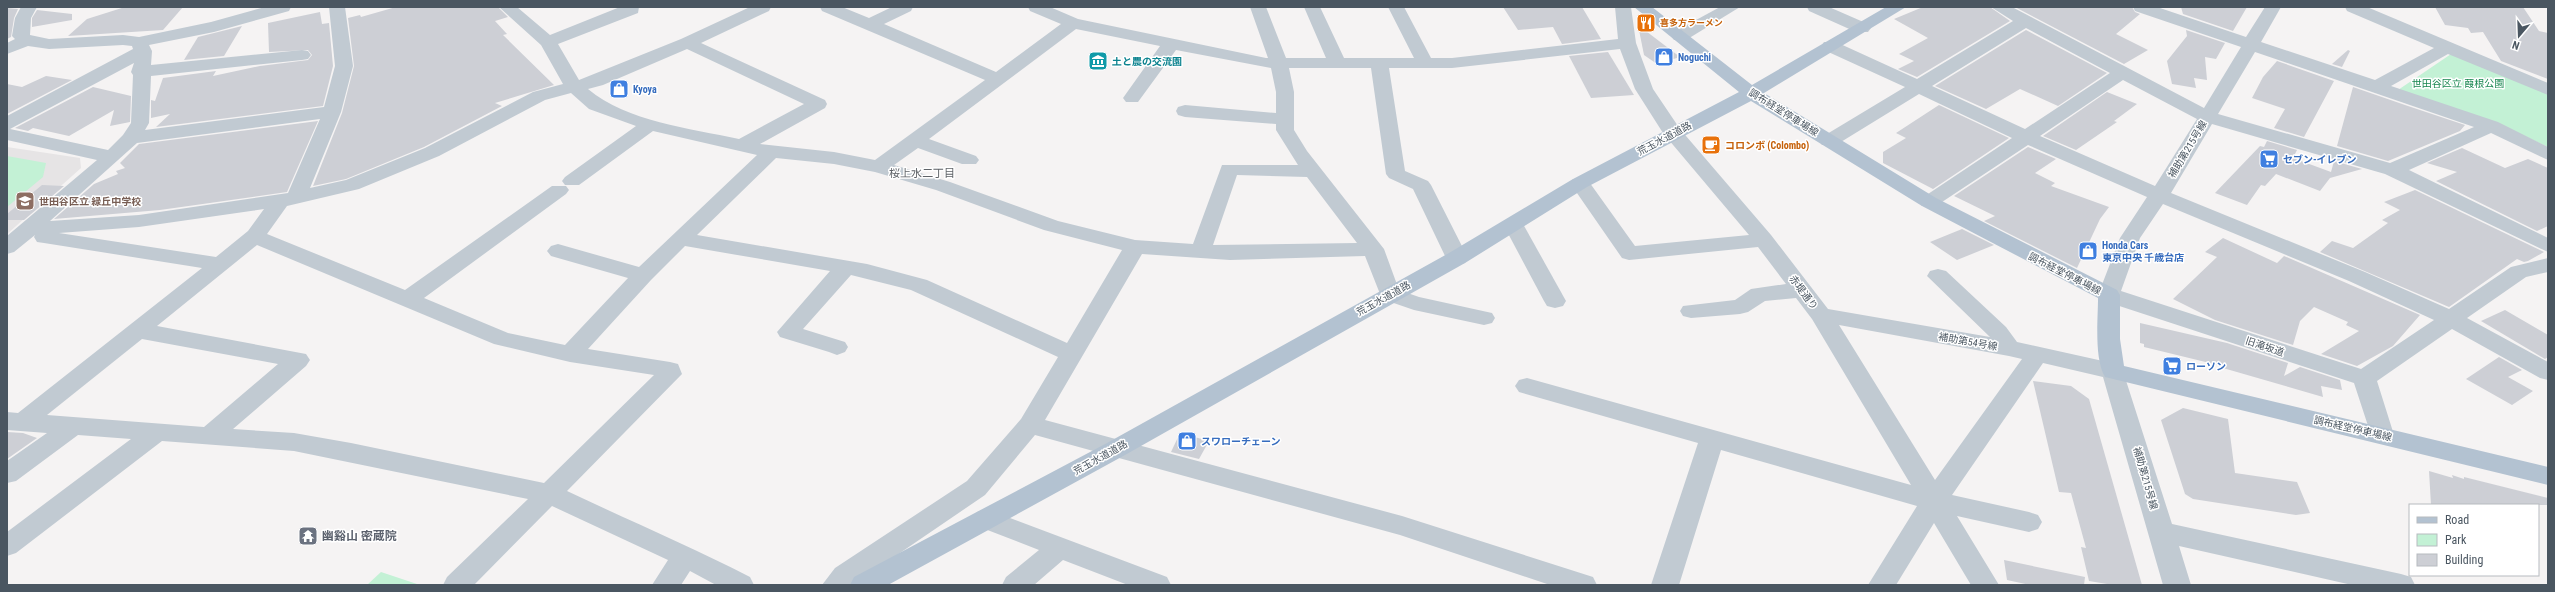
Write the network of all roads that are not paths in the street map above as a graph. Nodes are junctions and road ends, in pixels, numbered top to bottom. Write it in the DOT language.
graph roads {
  1 [pos="29,7"];
  2 [pos="283,7"];
  3 [pos="337,7"];
  4 [pos="507,7"];
  5 [pos="628,7"];
  6 [pos="763,7"];
  7 [pos="828,7"];
  8 [pos="905,7"];
  9 [pos="1036,7"];
  10 [pos="1258,7"];
  11 [pos="1312,7"];
  12 [pos="1396,7"];
  13 [pos="1622,7"];
  14 [pos="1642,7"];
  15 [pos="1732,7"];
  16 [pos="1815,7"];
  17 [pos="1898,7"];
  18 [pos="1998,7"];
  19 [pos="2142,7"];
  20 [pos="2273,7"];
  21 [pos="2353,7"];
  22 [pos="2029,18"];
  23 [pos="1073,23"];
  24 [pos="869,25"];
  25 [pos="1862,28"];
  26 [pos="1680,36"];
  27 [pos="26,41"];
  28 [pos="548,42"];
  29 [pos="1628,43"];
  30 [pos="687,44"];
  31 [pos="1171,44"];
  32 [pos="2250,44"];
  33 [pos="141,46"];
  34 [pos="1830,46"];
  35 [pos="2448,47"];
  36 [pos="7,49"];
  37 [pos="302,55"];
  38 [pos="1279,63"];
  39 [pos="1338,64"];
  40 [pos="1378,64"];
  41 [pos="1426,64"];
  42 [pos="140,72"];
  43 [pos="2123,72"];
  44 [pos="998,79"];
  45 [pos="573,86"];
  46 [pos="1919,86"];
  47 [pos="2376,88"];
  48 [pos="2548,90"];
  49 [pos="1751,93"];
  50 [pos="1132,98"];
  51 [pos="1185,111"];
  52 [pos="332,112"];
  53 [pos="2207,117"];
  54 [pos="1285,119"];
  55 [pos="7,124"];
  56 [pos="650,125"];
  57 [pos="2490,126"];
  58 [pos="7,134"];
  59 [pos="1673,134"];
  60 [pos="2028,136"];
  61 [pos="130,138"];
  62 [pos="915,140"];
  63 [pos="1830,141"];
  64 [pos="743,145"];
  65 [pos="771,152"];
  66 [pos="2548,154"];
  67 [pos="112,157"];
  68 [pos="969,160"];
  69 [pos="879,167"];
  70 [pos="2392,170"];
  71 [pos="1313,171"];
  72 [pos="1580,183"];
  73 [pos="2157,195"];
  74 [pos="288,199"];
  75 [pos="1929,202"];
  76 [pos="1513,224"];
  77 [pos="26,229"];
  78 [pos="255,236"];
  79 [pos="681,238"];
  80 [pos="1764,240"];
  81 [pos="2548,246"];
  82 [pos="7,247"];
  83 [pos="1135,247"];
  84 [pos="1373,249"];
  85 [pos="558,251"];
  86 [pos="1202,251"];
  87 [pos="1457,258"];
  88 [pos="220,264"];
  89 [pos="2548,265"];
  90 [pos="846,267"];
  91 [pos="643,275"];
  92 [pos="1938,276"];
  93 [pos="1803,290"];
  94 [pos="1390,294"];
  95 [pos="2109,296"];
  96 [pos="407,300"];
  97 [pos="1555,301"];
  98 [pos="1691,311"];
  99 [pos="1821,315"];
  100 [pos="2451,317"];
  101 [pos="1484,318"];
  102 [pos="136,330"];
  103 [pos="838,347"];
  104 [pos="2009,348"];
  105 [pos="570,354"];
  106 [pos="2037,354"];
  107 [pos="1073,355"];
  108 [pos="2113,371"];
  109 [pos="2548,372"];
  110 [pos="2364,378"];
  111 [pos="1527,386"];
  112 [pos="16,421"];
  113 [pos="1030,425"];
  114 [pos="73,426"];
  115 [pos="156,433"];
  116 [pos="2382,435"];
  117 [pos="208,437"];
  118 [pos="1712,439"];
  119 [pos="1116,449"];
  120 [pos="7,474"];
  121 [pos="2548,476"];
  122 [pos="550,494"];
  123 [pos="1934,501"];
  124 [pos="986,519"];
  125 [pos="2029,522"];
  126 [pos="2161,532"];
  127 [pos="7,546"];
  128 [pos="1058,549"];
  129 [pos="685,556"];
  130 [pos="2351,579"];
  131 [pos="457,585"];
  132 [pos="666,585"];
  133 [pos="740,585"];
  134 [pos="836,585"];
  135 [pos="864,585"];
  136 [pos="1016,585"];
  137 [pos="1157,585"];
  138 [pos="1583,585"];
  139 [pos="1665,585"];
  140 [pos="1882,585"];
  141 [pos="1985,585"];
  142 [pos="2177,585"];
  143 [pos="2401,585"];
  1 -- 27 [label="street"];
  2 -- 33 [label="street"];
  3 -- 52 [label="street"];
  4 -- 28 [label="street"];
  5 -- 28 [label="street"];
  6 -- 30 [label="street"];
  7 -- 24 [label="street"];
  8 -- 24 [label="street"];
  9 -- 23 [label="street"];
  10 -- 38 [label="street"];
  11 -- 39 [label="street"];
  12 -- 41 [label="street"];
  13 -- 29 [label="street, 赤堤通り"];
  14 -- 26 [label="main road, 調布経堂停車場線"];
  15 -- 26 [label="street"];
  16 -- 25 [label="street"];
  17 -- 25 [label="main road, 荒玉水道道路"];
  18 -- 22 [label="street"];
  19 -- 32 [label="street"];
  20 -- 32 [label="street, 補助第215号線"];
  21 -- 35 [label="street"];
  22 -- 43 [label="street"];
  22 -- 46 [label="street"];
  23 -- 31 [label="street"];
  23 -- 44 [label="street"];
  24 -- 44 [label="street"];
  25 -- 34 [label="main road, 荒玉水道道路"];
  26 -- 49 [label="main road, 調布経堂停車場線"];
  27 -- 33 [label="street"];
  27 -- 36 [label="street"];
  28 -- 45 [label="street"];
  29 -- 41 [label="street"];
  29 -- 59 [label="street, 赤堤通り"];
  30 -- 45 [label="street"];
  30 -- 64 [label="street"];
  31 -- 38 [label="street"];
  31 -- 50 [label="street"];
  32 -- 47 [label="street"];
  32 -- 53 [label="street, 補助第215号線"];
  33 -- 42 [label="street"];
  33 -- 55 [label="street"];
  34 -- 46 [label="street"];
  34 -- 49 [label="main road, 荒玉水道道路"];
  35 -- 47 [label="street"];
  35 -- 48 [label="street"];
  37 -- 42 [label="street"];
  38 -- 39 [label="street"];
  38 -- 54 [label="street"];
  39 -- 40 [label="street"];
  40 -- 41 [label="street"];
  40 -- 87 [label="street"];
  42 -- 61 [label="street"];
  43 -- 53 [label="street"];
  43 -- 60 [label="street"];
  44 -- 62 [label="street"];
  45 -- 56 [label="street"];
  45 -- 74 [label="street"];
  46 -- 60 [label="street"];
  46 -- 63 [label="street"];
  47 -- 57 [label="street"];
  49 -- 59 [label="main road, 荒玉水道道路"];
  49 -- 63 [label="main road, 調布経堂停車場線"];
  51 -- 54 [label="street"];
  52 -- 61 [label="street"];
  52 -- 74 [label="street"];
  53 -- 70 [label="street"];
  53 -- 73 [label="street, 補助第215号線"];
  54 -- 71 [label="street"];
  56 -- 64 [label="street"];
  56 -- 96 [label="street"];
  57 -- 66 [label="street"];
  57 -- 70 [label="street"];
  58 -- 67 [label="street"];
  59 -- 72 [label="main road, 荒玉水道道路"];
  59 -- 80 [label="street, 赤堤通り"];
  60 -- 73 [label="street"];
  60 -- 75 [label="street"];
  61 -- 67 [label="street"];
  62 -- 68 [label="street"];
  62 -- 69 [label="street"];
  63 -- 75 [label="main road, 調布経堂停車場線"];
  64 -- 65 [label="street"];
  65 -- 69 [label="street"];
  65 -- 79 [label="street"];
  67 -- 77 [label="street"];
  69 -- 83 [label="street"];
  70 -- 81 [label="street"];
  71 -- 84 [label="street"];
  71 -- 86 [label="street"];
  72 -- 76 [label="main road, 荒玉水道道路"];
  72 -- 80 [label="street"];
  73 -- 95 [label="street, 補助第215号線"];
  73 -- 100 [label="street"];
  74 -- 77 [label="street"];
  74 -- 78 [label="street"];
  75 -- 95 [label="main road, 調布経堂停車場線"];
  76 -- 87 [label="main road, 荒玉水道道路"];
  76 -- 97 [label="street"];
  77 -- 82 [label="street"];
  77 -- 88 [label="street"];
  78 -- 88 [label="street"];
  78 -- 96 [label="street"];
  79 -- 90 [label="street"];
  79 -- 91 [label="street"];
  80 -- 93 [label="street, 赤堤通り"];
  83 -- 86 [label="street"];
  83 -- 107 [label="street"];
  84 -- 86 [label="street"];
  84 -- 94 [label="street"];
  85 -- 91 [label="street"];
  87 -- 94 [label="main road, 荒玉水道道路"];
  88 -- 102 [label="street"];
  89 -- 100 [label="street"];
  90 -- 103 [label="street"];
  90 -- 107 [label="street"];
  91 -- 105 [label="street"];
  92 -- 104 [label="street"];
  93 -- 98 [label="street"];
  93 -- 99 [label="street, 赤堤通り"];
  94 -- 101 [label="street"];
  94 -- 119 [label="main road, 荒玉水道道路"];
  95 -- 108 [label="main road, 調布経堂停車場線"];
  95 -- 110 [label="street, 旧滝坂道"];
  96 -- 105 [label="street"];
  99 -- 104 [label="street, 補助第54号線"];
  99 -- 123 [label="street, 赤堤通り"];
  100 -- 109 [label="street"];
  100 -- 110 [label="street"];
  102 -- 112 [label="street"];
  102 -- 117 [label="street"];
  104 -- 106 [label="street, 補助第54号線"];
  105 -- 122 [label="street"];
  106 -- 108 [label="street, 補助第54号線"];
  106 -- 123 [label="street"];
  107 -- 113 [label="street"];
  108 -- 116 [label="main road, 調布経堂停車場線"];
  108 -- 126 [label="street, 補助第215号線"];
  110 -- 116 [label="street"];
  111 -- 118 [label="street"];
  112 -- 114 [label="street"];
  113 -- 119 [label="street"];
  113 -- 134 [label="street"];
  114 -- 115 [label="street"];
  114 -- 120 [label="street"];
  115 -- 117 [label="street"];
  115 -- 127 [label="street"];
  116 -- 121 [label="main road, 調布経堂停車場線"];
  117 -- 122 [label="street"];
  118 -- 123 [label="street"];
  118 -- 139 [label="street"];
  119 -- 124 [label="main road, 荒玉水道道路"];
  119 -- 138 [label="street"];
  122 -- 129 [label="street"];
  122 -- 131 [label="street"];
  123 -- 125 [label="street"];
  123 -- 140 [label="street"];
  123 -- 141 [label="street, 赤堤通り"];
  124 -- 128 [label="street"];
  124 -- 135 [label="main road, 荒玉水道道路"];
  126 -- 130 [label="street"];
  126 -- 142 [label="street, 補助第215号線"];
  128 -- 136 [label="street"];
  128 -- 137 [label="street"];
  129 -- 132 [label="street"];
  129 -- 133 [label="street"];
  130 -- 143 [label="street"];
}
